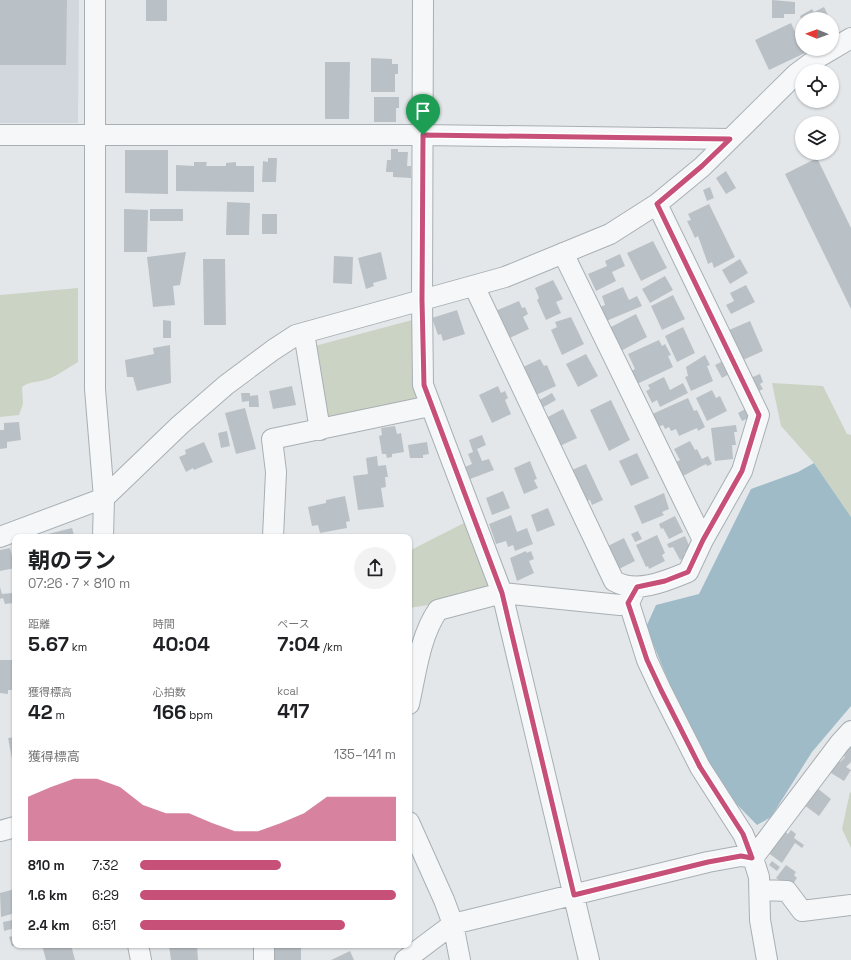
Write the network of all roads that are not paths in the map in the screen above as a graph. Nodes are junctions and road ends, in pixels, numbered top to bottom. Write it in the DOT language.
graph roads {
  1 [pos="95,0"];
  2 [pos="423,0"];
  3 [pos="851,38"];
  4 [pos="0,135"];
  5 [pos="95,135"];
  6 [pos="423,135"];
  7 [pos="730,139"];
  8 [pos="657,204"];
  9 [pos="563,253"];
  10 [pos="474,286"];
  11 [pos="422,300"];
  12 [pos="304,333"];
  13 [pos="430,406"];
  14 [pos="320,430"];
  15 [pos="104,498"];
  16 [pos="103,534"];
  17 [pos="273,534"];
  18 [pos="0,537"];
  19 [pos="703,540"];
  20 [pos="502,593"];
  21 [pos="633,595"];
  22 [pos="412,692"];
  23 [pos="851,731"];
  24 [pos="12,827"];
  25 [pos="0,831"];
  26 [pos="412,836"];
  27 [pos="416,855"];
  28 [pos="752,858"];
  29 [pos="760,890"];
  30 [pos="574,895"];
  31 [pos="851,905"];
  32 [pos="453,924"];
  33 [pos="139,948"];
  34 [pos="264,948"];
  35 [pos="141,960"];
  36 [pos="264,960"];
  37 [pos="405,960"];
  38 [pos="460,960"];
  39 [pos="590,960"];
  40 [pos="767,960"];
  1 -- 5 [label="street"];
  2 -- 6 [label="street"];
  3 -- 7 [label="street"];
  4 -- 5 [label="street"];
  5 -- 6 [label="street"];
  5 -- 15 [label="street"];
  6 -- 7 [label="street"];
  6 -- 11 [label="street"];
  7 -- 8 [label="street"];
  8 -- 9 [label="street"];
  8 -- 19 [label="street"];
  9 -- 10 [label="street"];
  9 -- 19 [label="street"];
  10 -- 11 [label="street"];
  10 -- 21 [label="street"];
  11 -- 12 [label="street"];
  11 -- 13 [label="street"];
  12 -- 14 [label="street"];
  12 -- 15 [label="street"];
  13 -- 14 [label="street"];
  13 -- 20 [label="street"];
  14 -- 17 [label="street"];
  15 -- 16 [label="street"];
  15 -- 18 [label="street"];
  19 -- 21 [label="street"];
  20 -- 21 [label="street"];
  20 -- 22 [label="street"];
  20 -- 30 [label="street"];
  21 -- 28 [label="street"];
  23 -- 28 [label="street"];
  24 -- 25 [label="street"];
  26 -- 27 [label="street"];
  27 -- 32 [label="street"];
  28 -- 29 [label="street"];
  28 -- 30 [label="street"];
  29 -- 31 [label="street"];
  29 -- 40 [label="street"];
  30 -- 32 [label="street"];
  30 -- 39 [label="street"];
  32 -- 37 [label="street"];
  32 -- 38 [label="street"];
  33 -- 35 [label="street"];
  34 -- 36 [label="street"];
}
